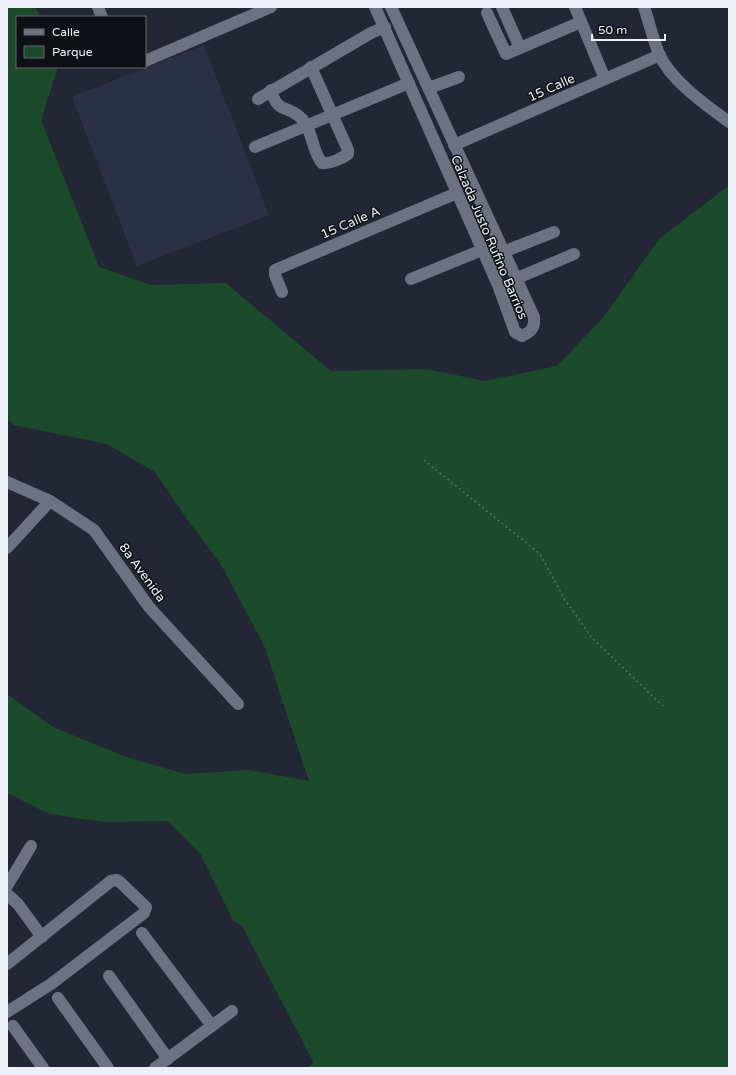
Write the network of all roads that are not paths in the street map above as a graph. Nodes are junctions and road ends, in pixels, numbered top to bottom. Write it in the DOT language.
graph roads {
  1 [pos="271,7"];
  2 [pos="375,7"];
  3 [pos="391,7"];
  4 [pos="502,7"];
  5 [pos="574,7"];
  6 [pos="644,7"];
  7 [pos="487,13"];
  8 [pos="581,22"];
  9 [pos="385,27"];
  10 [pos="520,48"];
  11 [pos="411,50"];
  12 [pos="660,55"];
  13 [pos="397,56"];
  14 [pos="146,61"];
  15 [pos="311,67"];
  16 [pos="459,77"];
  17 [pos="605,78"];
  18 [pos="409,83"];
  19 [pos="429,88"];
  20 [pos="271,90"];
  21 [pos="258,99"];
  22 [pos="333,113"];
  23 [pos="729,122"];
  24 [pos="306,124"];
  25 [pos="454,145"];
  26 [pos="255,147"];
  27 [pos="457,193"];
  28 [pos="490,222"];
  29 [pos="474,230"];
  30 [pos="554,232"];
  31 [pos="482,250"];
  32 [pos="503,252"];
  33 [pos="574,254"];
  34 [pos="411,279"];
  35 [pos="515,279"];
  36 [pos="282,292"];
  37 [pos="7,482"];
  38 [pos="50,501"];
  39 [pos="7,548"];
  40 [pos="238,704"];
  41 [pos="31,846"];
  42 [pos="7,886"];
  43 [pos="7,894"];
  44 [pos="142,933"];
  45 [pos="42,937"];
  46 [pos="7,964"];
  47 [pos="109,976"];
  48 [pos="58,998"];
  49 [pos="232,1011"];
  50 [pos="7,1012"];
  51 [pos="13,1026"];
  52 [pos="212,1026"];
  53 [pos="168,1058"];
  54 [pos="43,1068"];
  55 [pos="108,1068"];
  56 [pos="155,1068"];
  1 -- 14 [label="street"];
  2 -- 9 [label="street, Calzada Justo Rufino Barrios"];
  3 -- 11 [label="street, Calzada Justo Rufino Barrios"];
  4 -- 10 [label="street"];
  5 -- 8 [label="street"];
  6 -- 12 [label="street"];
  7 -- 10 [label="street"];
  8 -- 10 [label="street"];
  8 -- 17 [label="street"];
  9 -- 13 [label="street, Calzada Justo Rufino Barrios"];
  9 -- 15 [label="street"];
  11 -- 13 [label="street"];
  11 -- 19 [label="street, Calzada Justo Rufino Barrios"];
  12 -- 17 [label="street, 15 Calle"];
  12 -- 23 [label="street"];
  13 -- 18 [label="street, Calzada Justo Rufino Barrios"];
  15 -- 20 [label="street"];
  15 -- 22 [label="street"];
  16 -- 19 [label="street"];
  17 -- 25 [label="street, 15 Calle"];
  18 -- 22 [label="street"];
  18 -- 27 [label="street, Calzada Justo Rufino Barrios"];
  19 -- 25 [label="street, Calzada Justo Rufino Barrios"];
  20 -- 21 [label="street"];
  20 -- 24 [label="street"];
  22 -- 24 [label="street"];
  22 -- 24 [label="street"];
  24 -- 26 [label="street"];
  25 -- 28 [label="street, Calzada Justo Rufino Barrios"];
  27 -- 29 [label="street, Calzada Justo Rufino Barrios"];
  27 -- 36 [label="street, 15 Calle A"];
  28 -- 29 [label="street"];
  28 -- 32 [label="street, Calzada Justo Rufino Barrios"];
  29 -- 31 [label="street, Calzada Justo Rufino Barrios"];
  30 -- 32 [label="street"];
  31 -- 34 [label="street"];
  31 -- 35 [label="street, Calzada Justo Rufino Barrios"];
  32 -- 35 [label="street, Calzada Justo Rufino Barrios"];
  33 -- 35 [label="street"];
  37 -- 38 [label="street, 8a Avenida"];
  38 -- 39 [label="street"];
  38 -- 40 [label="street, 8a Avenida"];
  41 -- 42 [label="street"];
  43 -- 45 [label="street"];
  44 -- 52 [label="street"];
  45 -- 46 [label="street"];
  45 -- 50 [label="street"];
  47 -- 53 [label="street"];
  48 -- 55 [label="street"];
  49 -- 52 [label="street"];
  51 -- 54 [label="street"];
  52 -- 53 [label="street"];
  53 -- 56 [label="street"];
}
